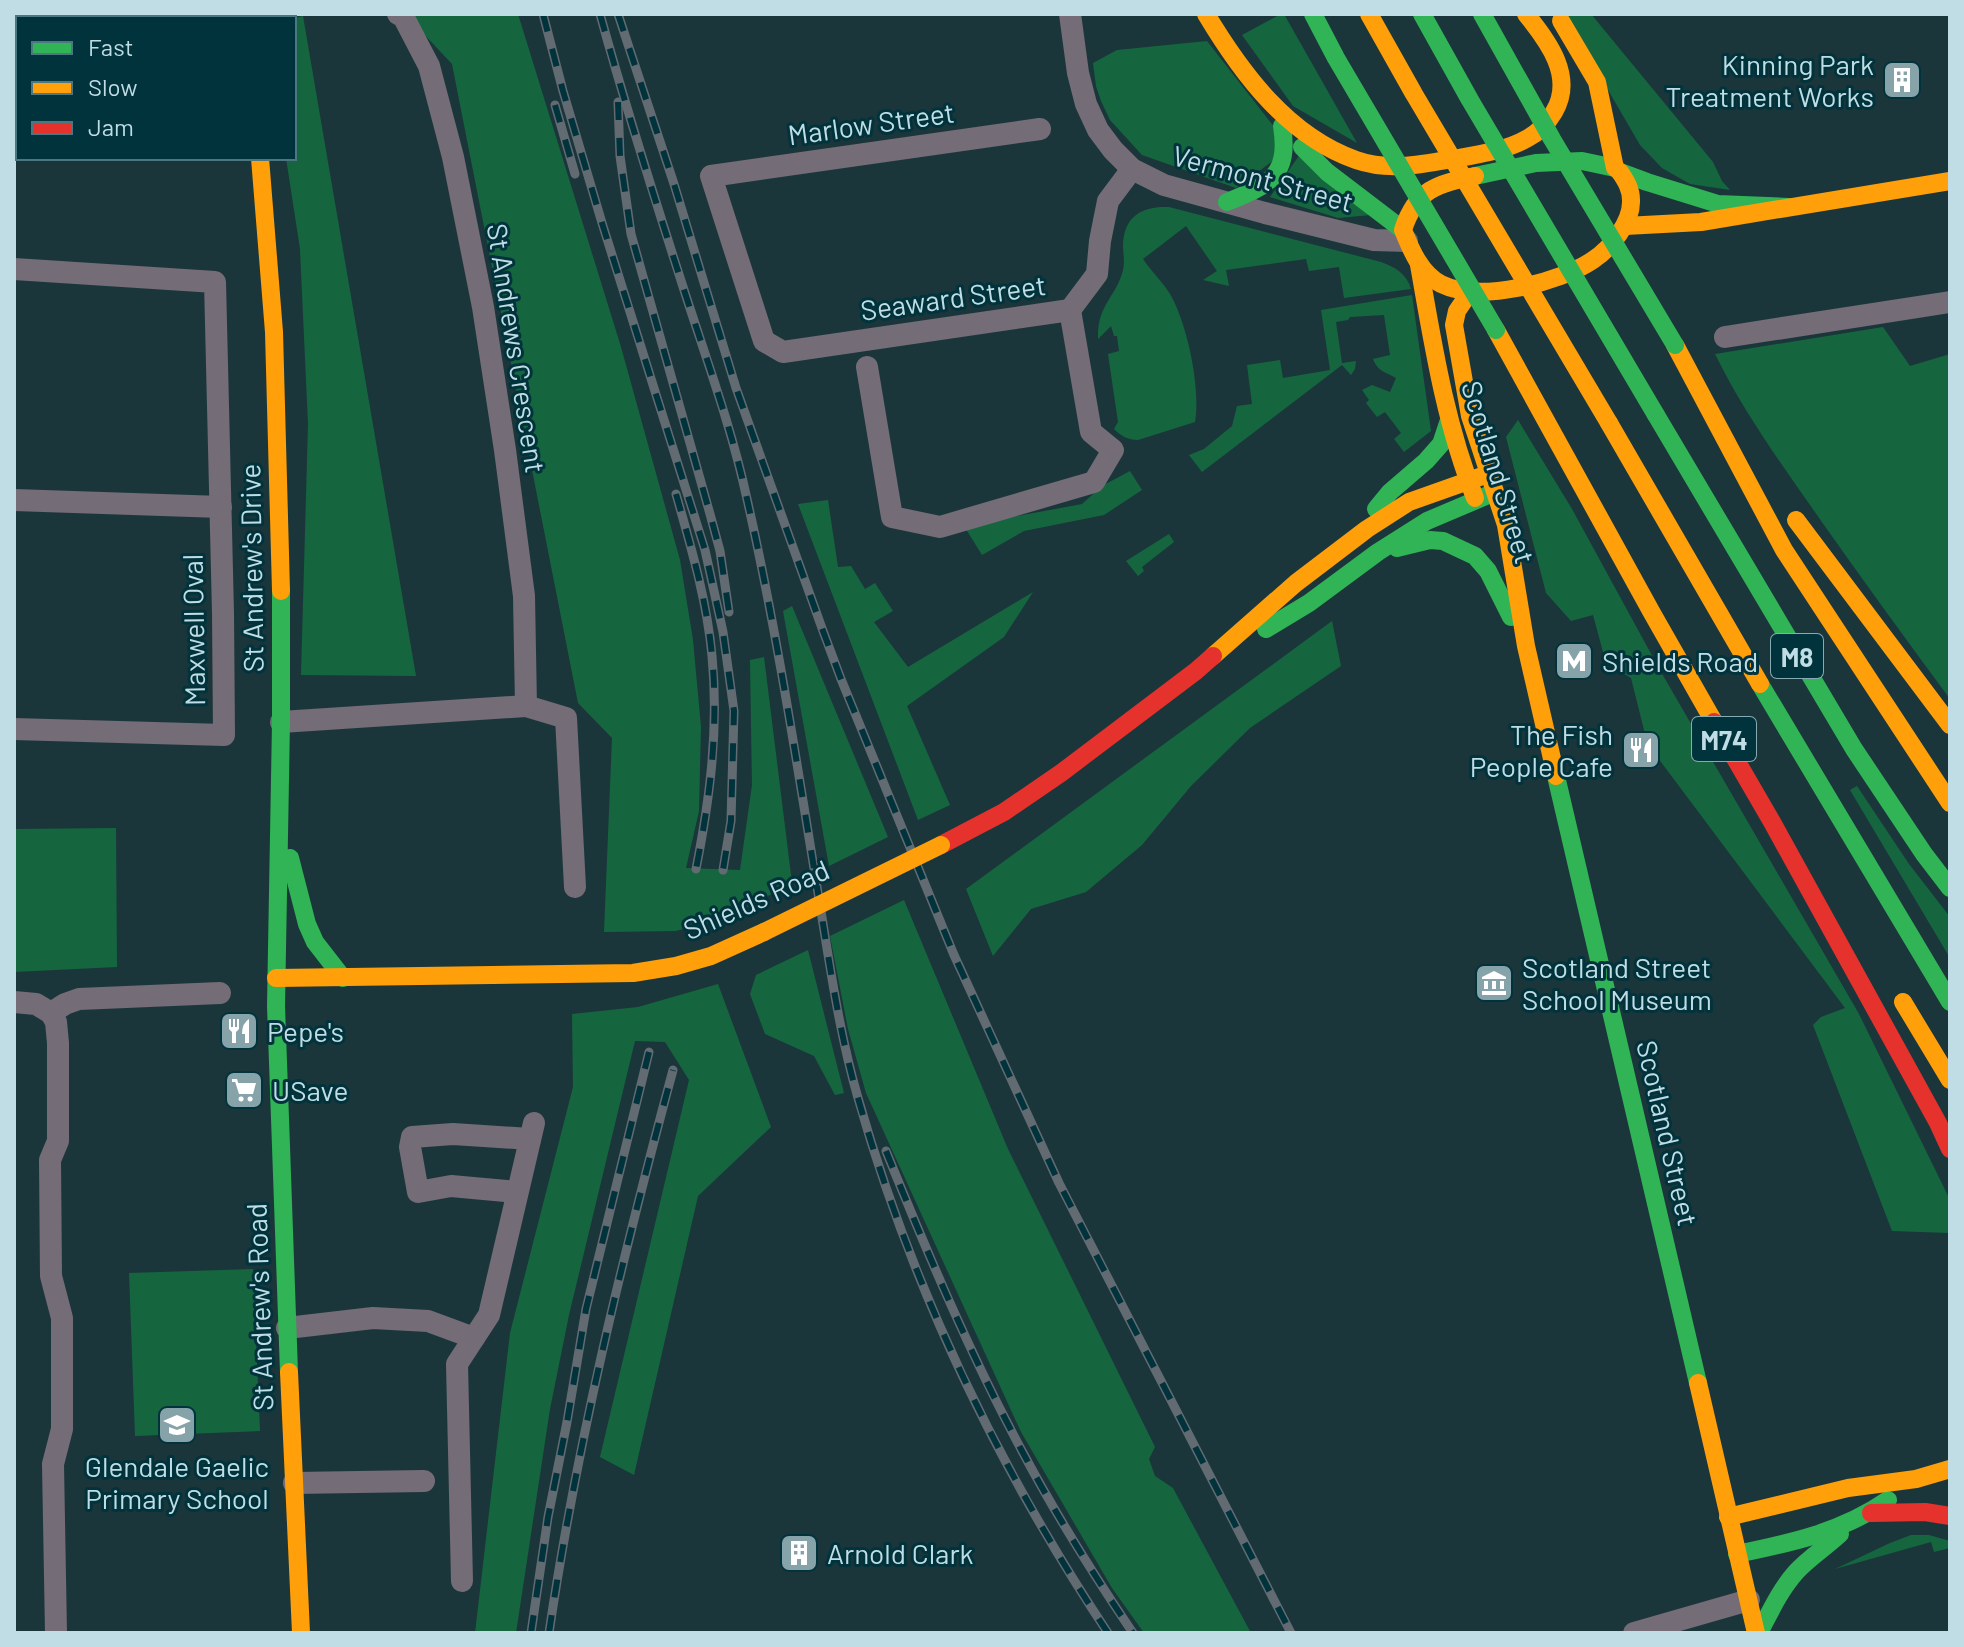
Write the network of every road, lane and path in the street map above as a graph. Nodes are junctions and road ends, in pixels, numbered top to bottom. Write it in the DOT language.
graph roads {
  1 [pos="398,14"];
  2 [pos="1070,14"];
  3 [pos="1206,14"];
  4 [pos="1313,14"];
  5 [pos="1369,14"];
  6 [pos="1422,14"];
  7 [pos="1482,14"];
  8 [pos="1526,14"];
  9 [pos="1555,14"];
  10 [pos="1262,94"];
  11 [pos="1282,126"];
  12 [pos="1040,129"];
  13 [pos="260,160"];
  14 [pos="1132,169"];
  15 [pos="1618,170"];
  16 [pos="1950,181"];
  17 [pos="1227,202"];
  18 [pos="1789,207"];
  19 [pos="1625,226"];
  20 [pos="1405,236"];
  21 [pos="1419,265"];
  22 [pos="14,269"];
  23 [pos="1470,292"];
  24 [pos="1950,302"];
  25 [pos="1070,310"];
  26 [pos="1496,330"];
  27 [pos="1725,337"];
  28 [pos="1675,345"];
  29 [pos="783,352"];
  30 [pos="867,367"];
  31 [pos="1449,420"];
  32 [pos="1488,474"];
  33 [pos="1467,481"];
  34 [pos="1768,482"];
  35 [pos="1496,492"];
  36 [pos="14,500"];
  37 [pos="1476,500"];
  38 [pos="1786,506"];
  39 [pos="221,507"];
  40 [pos="1483,521"];
  41 [pos="1345,545"];
  42 [pos="1491,546"];
  43 [pos="1378,552"];
  44 [pos="1645,563"];
  45 [pos="1526,646"];
  46 [pos="1196,671"];
  47 [pos="526,706"];
  48 [pos="281,722"];
  49 [pos="1950,725"];
  50 [pos="14,729"];
  51 [pos="280,803"];
  52 [pos="1950,803"];
  53 [pos="575,887"];
  54 [pos="1950,888"];
  55 [pos="276,978"];
  56 [pos="343,978"];
  57 [pos="1897,992"];
  58 [pos="220,993"];
  59 [pos="14,1002"];
  60 [pos="1950,1002"];
  61 [pos="51,1013"];
  62 [pos="1950,1080"];
  63 [pos="1950,1149"];
  64 [pos="517,1192"];
  65 [pos="287,1328"];
  66 [pos="474,1338"];
  67 [pos="1950,1469"];
  68 [pos="1916,1479"];
  69 [pos="424,1481"];
  70 [pos="294,1483"];
  71 [pos="1862,1516"];
  72 [pos="1950,1516"];
  73 [pos="1728,1517"];
  74 [pos="1737,1554"];
  75 [pos="462,1581"];
  76 [pos="1749,1600"];
  77 [pos="56,1633"];
  78 [pos="301,1633"];
  79 [pos="1634,1633"];
  80 [pos="1758,1633"];
  1 -- 47 [label="street, St Andrews Crescent"];
  2 -- 14 [label="street, Vermont Street"];
  3 -- 10 [label="main road"];
  4 -- 26 [label="main road, bridge"];
  5 -- 60 [label="main road, M8, bridge"];
  6 -- 54 [label="main road, M8, bridge"];
  7 -- 28 [label="main road, bridge"];
  8 -- 10 [label="main road"];
  9 -- 15 [label="main road"];
  10 -- 11 [label="main road"];
  11 -- 17 [label="main road"];
  11 -- 20 [label="main road"];
  12 -- 29 [label="street, Marlow Street"];
  13 -- 48 [label="main road, St Andrew's Drive"];
  14 -- 17 [label="street, Vermont Street"];
  14 -- 25 [label="street, Seaward Street"];
  15 -- 18 [label="main road"];
  15 -- 19 [label="main road"];
  15 -- 20 [label="main road"];
  16 -- 18 [label="main road"];
  17 -- 20 [label="street, Vermont Street"];
  18 -- 19 [label="main road"];
  19 -- 23 [label="main road"];
  20 -- 21 [label="main road"];
  21 -- 23 [label="main road"];
  21 -- 31 [label="main road, Scotland Street"];
  22 -- 39 [label="street"];
  23 -- 32 [label="main road, Scotland Street"];
  24 -- 27 [label="street"];
  25 -- 29 [label="street, Seaward Street"];
  25 -- 30 [label="street"];
  26 -- 44 [label="main road"];
  26 -- 63 [label="main road, M74"];
  28 -- 34 [label="main road"];
  28 -- 52 [label="main road"];
  31 -- 33 [label="main road, Scotland Street"];
  31 -- 41 [label="main road"];
  32 -- 33 [label="main road, Shields Road"];
  32 -- 35 [label="main road, Scotland Street"];
  33 -- 37 [label="main road, Scotland Street"];
  33 -- 41 [label="main road, Shields Road"];
  35 -- 37 [label="main road, Shields Road"];
  35 -- 45 [label="main road, Scotland Street"];
  36 -- 39 [label="street"];
  37 -- 40 [label="main road, Scotland Street"];
  37 -- 43 [label="main road, Shields Road"];
  38 -- 49 [label="main road"];
  39 -- 50 [label="street, Maxwell Oval"];
  41 -- 46 [label="main road, Shields Road"];
  42 -- 45 [label="main road, Scotland Street"];
  43 -- 45 [label="main road"];
  43 -- 46 [label="main road, Shields Road"];
  45 -- 73 [label="main road, Scotland Street"];
  46 -- 56 [label="main road, Shields Road, bridge"];
  47 -- 48 [label="street"];
  47 -- 53 [label="street"];
  48 -- 51 [label="main road, St Andrew's Drive"];
  51 -- 55 [label="main road, St Andrew's Drive"];
  51 -- 56 [label="main road"];
  55 -- 56 [label="main road, Shields Road"];
  55 -- 65 [label="main road, St Andrew's Road"];
  57 -- 62 [label="main road"];
  58 -- 61 [label="street"];
  59 -- 61 [label="street"];
  61 -- 77 [label="street"];
  64 -- 64 [label="street"];
  64 -- 66 [label="street"];
  65 -- 66 [label="street"];
  65 -- 70 [label="main road, St Andrew's Road"];
  66 -- 75 [label="street"];
  67 -- 68 [label="main road"];
  68 -- 71 [label="main road"];
  68 -- 73 [label="main road"];
  69 -- 70 [label="street"];
  70 -- 78 [label="main road, St Andrew's Road"];
  71 -- 72 [label="main road"];
  71 -- 74 [label="main road"];
  71 -- 80 [label="main road"];
  73 -- 74 [label="main road, Scotland Street"];
  74 -- 76 [label="main road, Scotland Street"];
  76 -- 79 [label="street"];
  76 -- 80 [label="main road, Scotland Street"];
}
